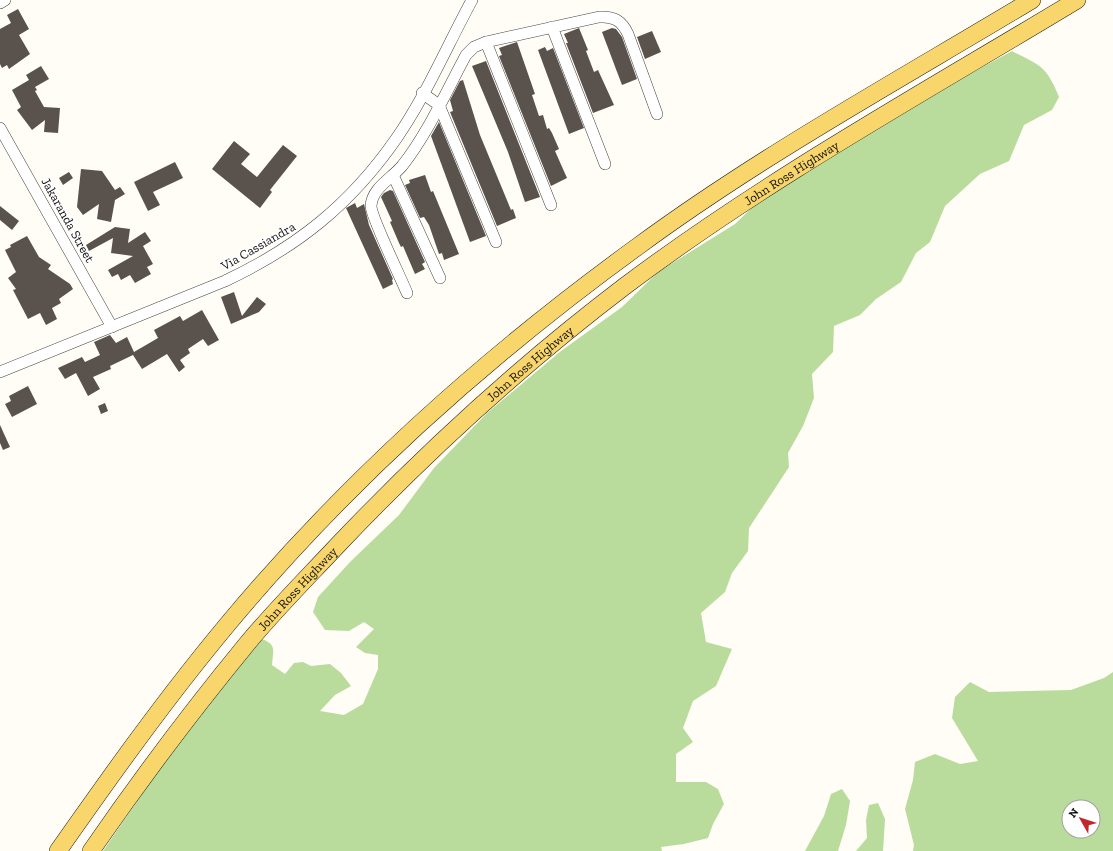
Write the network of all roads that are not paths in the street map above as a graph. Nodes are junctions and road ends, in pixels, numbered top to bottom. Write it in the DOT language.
graph roads {
  1 [pos="5,0"];
  2 [pos="472,0"];
  3 [pos="1019,0"];
  4 [pos="1032,0"];
  5 [pos="1077,0"];
  6 [pos="0,3"];
  7 [pos="1000,19"];
  8 [pos="552,27"];
  9 [pos="486,42"];
  10 [pos="422,93"];
  11 [pos="439,106"];
  12 [pos="657,114"];
  13 [pos="0,128"];
  14 [pos="605,164"];
  15 [pos="393,176"];
  16 [pos="551,205"];
  17 [pos="496,242"];
  18 [pos="440,278"];
  19 [pos="407,293"];
  20 [pos="112,327"];
  21 [pos="0,372"];
  22 [pos="58,851"];
  23 [pos="91,851"];
  1 -- 6 [label="street"];
  2 -- 10 [label="street, Via Cassiandra"];
  3 -- 7 [label="main road"];
  4 -- 7 [label="main road, John Ross Highway"];
  5 -- 23 [label="main road, John Ross Highway"];
  7 -- 22 [label="main road, John Ross Highway"];
  8 -- 9 [label="street"];
  8 -- 12 [label="street"];
  8 -- 14 [label="street"];
  9 -- 11 [label="street"];
  9 -- 16 [label="street"];
  10 -- 11 [label="street"];
  10 -- 20 [label="street, Via Cassiandra"];
  11 -- 15 [label="street"];
  11 -- 17 [label="street"];
  13 -- 20 [label="street, Jakaranda Street"];
  15 -- 18 [label="street"];
  15 -- 19 [label="street"];
  20 -- 21 [label="street, Via Cassiandra"];
}
